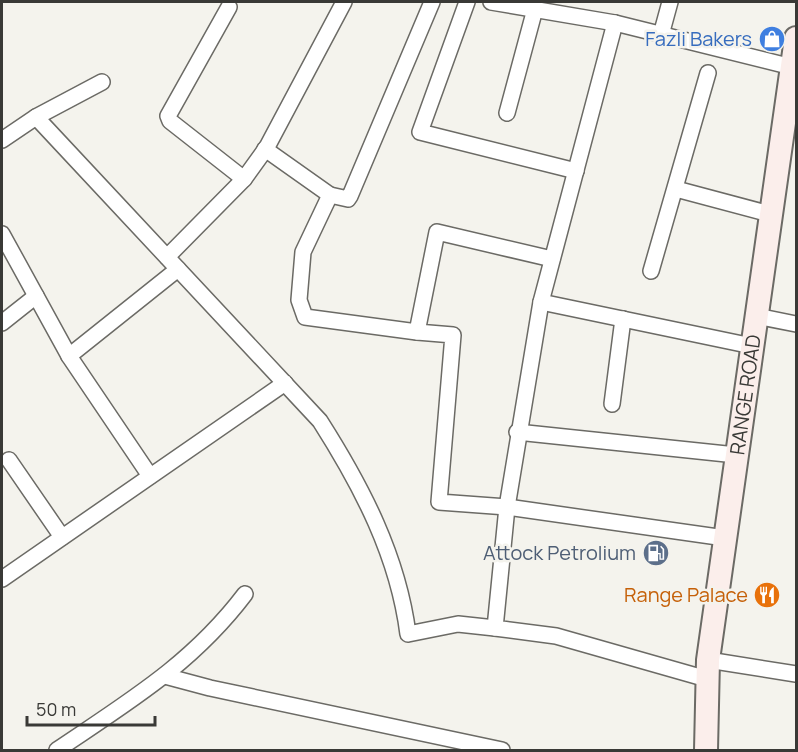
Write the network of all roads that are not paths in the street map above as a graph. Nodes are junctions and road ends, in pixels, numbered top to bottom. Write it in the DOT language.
graph roads {
  1 [pos="344,2"];
  2 [pos="432,2"];
  3 [pos="467,2"];
  4 [pos="491,2"];
  5 [pos="670,2"];
  6 [pos="229,7"];
  7 [pos="535,9"];
  8 [pos="615,23"];
  9 [pos="661,35"];
  10 [pos="796,38"];
  11 [pos="792,67"];
  12 [pos="708,73"];
  13 [pos="102,82"];
  14 [pos="791,109"];
  15 [pos="507,113"];
  16 [pos="36,117"];
  17 [pos="2,140"];
  18 [pos="266,149"];
  19 [pos="576,171"];
  20 [pos="244,179"];
  21 [pos="676,189"];
  22 [pos="330,195"];
  23 [pos="770,214"];
  24 [pos="2,234"];
  25 [pos="167,257"];
  26 [pos="552,259"];
  27 [pos="178,269"];
  28 [pos="651,271"];
  29 [pos="36,296"];
  30 [pos="541,302"];
  31 [pos="756,316"];
  32 [pos="623,319"];
  33 [pos="2,323"];
  34 [pos="796,324"];
  35 [pos="417,332"];
  36 [pos="752,346"];
  37 [pos="69,356"];
  38 [pos="285,383"];
  39 [pos="612,404"];
  40 [pos="517,432"];
  41 [pos="736,454"];
  42 [pos="9,460"];
  43 [pos="150,476"];
  44 [pos="507,507"];
  45 [pos="62,537"];
  46 [pos="725,538"];
  47 [pos="2,579"];
  48 [pos="245,594"];
  49 [pos="495,628"];
  50 [pos="708,669"];
  51 [pos="796,674"];
  52 [pos="165,676"];
  53 [pos="57,750"];
  54 [pos="502,750"];
  55 [pos="706,750"];
  1 -- 18 [label="street"];
  2 -- 22 [label="street"];
  3 -- 19 [label="street"];
  4 -- 7 [label="street"];
  5 -- 9 [label="street"];
  6 -- 20 [label="street"];
  7 -- 8 [label="street"];
  7 -- 15 [label="street"];
  8 -- 9 [label="street"];
  8 -- 19 [label="street"];
  9 -- 11 [label="street"];
  10 -- 11 [label="main road, RANGE ROAD"];
  11 -- 14 [label="main road, RANGE ROAD"];
  12 -- 21 [label="street"];
  13 -- 16 [label="street"];
  14 -- 23 [label="main road, RANGE ROAD"];
  16 -- 17 [label="street"];
  16 -- 25 [label="street"];
  18 -- 20 [label="street"];
  18 -- 22 [label="street"];
  19 -- 26 [label="street"];
  20 -- 25 [label="street"];
  21 -- 23 [label="street"];
  21 -- 28 [label="street"];
  22 -- 35 [label="street"];
  23 -- 31 [label="main road, RANGE ROAD"];
  24 -- 29 [label="street"];
  25 -- 27 [label="street"];
  26 -- 30 [label="street"];
  26 -- 35 [label="street"];
  27 -- 37 [label="street"];
  27 -- 38 [label="street"];
  29 -- 33 [label="street"];
  29 -- 37 [label="street"];
  30 -- 32 [label="street"];
  30 -- 40 [label="street"];
  31 -- 34 [label="street"];
  31 -- 36 [label="main road, RANGE ROAD"];
  32 -- 36 [label="street"];
  32 -- 39 [label="street"];
  35 -- 44 [label="street"];
  36 -- 41 [label="main road, RANGE ROAD"];
  37 -- 43 [label="street"];
  38 -- 43 [label="street"];
  38 -- 49 [label="street"];
  40 -- 41 [label="street"];
  40 -- 44 [label="street"];
  41 -- 46 [label="main road, RANGE ROAD"];
  42 -- 45 [label="street"];
  43 -- 45 [label="street"];
  44 -- 46 [label="street"];
  44 -- 49 [label="street"];
  45 -- 47 [label="street"];
  46 -- 50 [label="main road, RANGE ROAD"];
  48 -- 52 [label="street"];
  49 -- 50 [label="street"];
  50 -- 51 [label="street"];
  50 -- 55 [label="main road, RANGE ROAD"];
  52 -- 53 [label="street"];
  52 -- 54 [label="street"];
}
